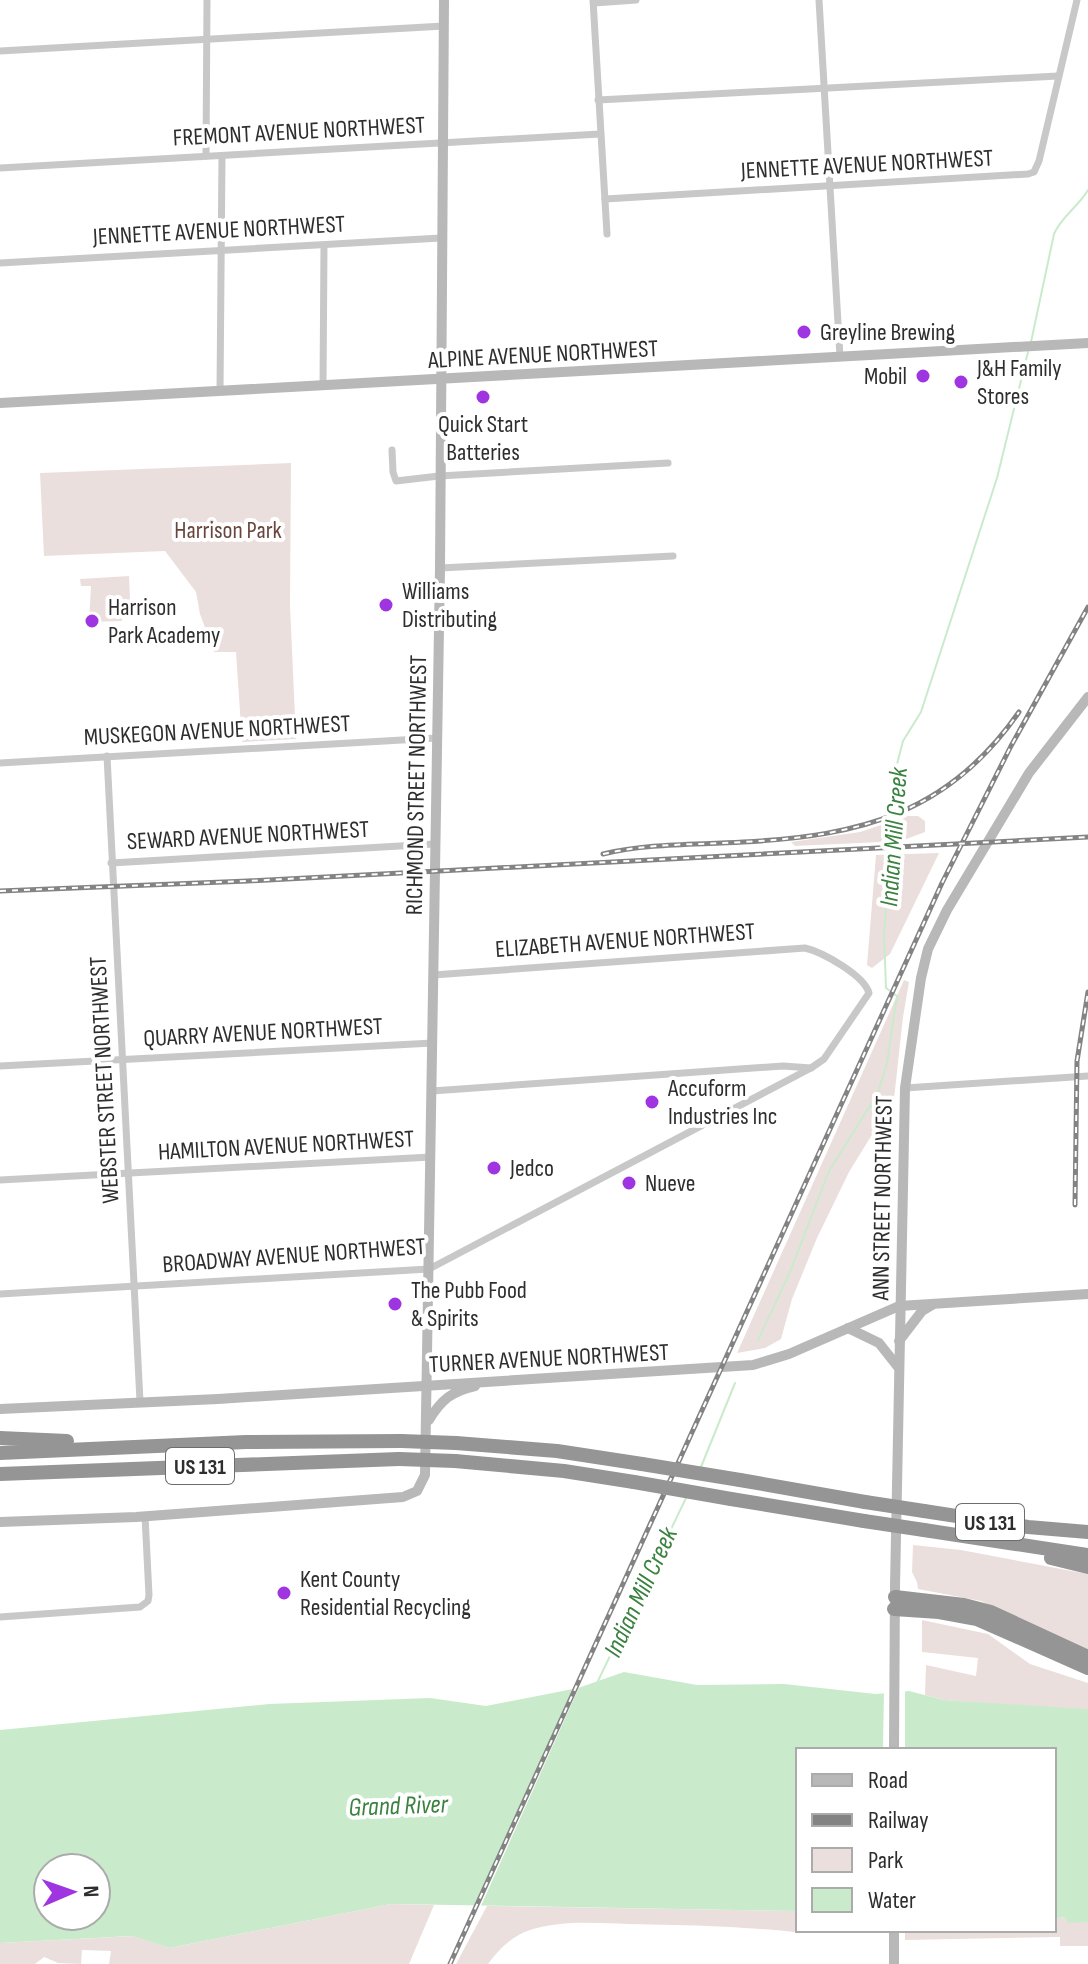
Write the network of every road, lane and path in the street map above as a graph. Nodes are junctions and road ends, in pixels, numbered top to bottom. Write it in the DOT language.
graph roads {
  1 [pos="207,0"];
  2 [pos="444,0"];
  3 [pos="636,0"];
  4 [pos="819,0"];
  5 [pos="1077,0"];
  6 [pos="594,1"];
  7 [pos="444,26"];
  8 [pos="206,40"];
  9 [pos="0,51"];
  10 [pos="1058,76"];
  11 [pos="824,88"];
  12 [pos="598,100"];
  13 [pos="600,134"];
  14 [pos="442,143"];
  15 [pos="206,156"];
  16 [pos="222,156"];
  17 [pos="0,168"];
  18 [pos="830,185"];
  19 [pos="605,199"];
  20 [pos="607,234"];
  21 [pos="441,238"];
  22 [pos="324,245"];
  23 [pos="222,250"];
  24 [pos="0,263"];
  25 [pos="1088,343"];
  26 [pos="840,357"];
  27 [pos="440,380"];
  28 [pos="323,386"];
  29 [pos="220,391"];
  30 [pos="0,403"];
  31 [pos="392,450"];
  32 [pos="668,463"];
  33 [pos="439,476"];
  34 [pos="673,556"];
  35 [pos="440,568"];
  36 [pos="1088,697"];
  37 [pos="437,738"];
  38 [pos="107,756"];
  39 [pos="0,763"];
  40 [pos="434,844"];
  41 [pos="111,863"];
  42 [pos="818,953"];
  43 [pos="433,975"];
  44 [pos="433,1043"];
  45 [pos="123,1060"];
  46 [pos="0,1066"];
  47 [pos="811,1068"];
  48 [pos="1088,1076"];
  49 [pos="905,1088"];
  50 [pos="432,1091"];
  51 [pos="431,1157"];
  52 [pos="130,1173"];
  53 [pos="0,1180"];
  54 [pos="429,1269"];
  55 [pos="135,1287"];
  56 [pos="0,1294"];
  57 [pos="1088,1294"];
  58 [pos="935,1303"];
  59 [pos="899,1306"];
  60 [pos="848,1328"];
  61 [pos="899,1341"];
  62 [pos="898,1367"];
  63 [pos="512,1379"];
  64 [pos="428,1385"];
  65 [pos="140,1401"];
  66 [pos="0,1409"];
  67 [pos="427,1424"];
  68 [pos="0,1438"];
  69 [pos="159,1446"];
  70 [pos="0,1453"];
  71 [pos="86,1470"];
  72 [pos="0,1474"];
  73 [pos="0,1483"];
  74 [pos="145,1516"];
  75 [pos="0,1522"];
  76 [pos="1088,1531"];
  77 [pos="981,1540"];
  78 [pos="1088,1555"];
  79 [pos="1088,1567"];
  80 [pos="894,1603"];
  81 [pos="0,1617"];
  82 [pos="1088,1657"];
  83 [pos="1088,1668"];
  84 [pos="894,1748"];
  85 [pos="894,1932"];
  86 [pos="894,1964"];
  1 -- 8 [label="street"];
  2 -- 7 [label="street, RICHMOND STREET NORTHWEST"];
  3 -- 6 [label="street"];
  4 -- 11 [label="street"];
  5 -- 10 [label="street"];
  6 -- 12 [label="street"];
  7 -- 8 [label="street"];
  7 -- 14 [label="street, RICHMOND STREET NORTHWEST"];
  8 -- 9 [label="street"];
  8 -- 15 [label="street"];
  10 -- 11 [label="street"];
  10 -- 18 [label="street, JENNETTE AVENUE NORTHWEST"];
  11 -- 12 [label="street"];
  11 -- 18 [label="street"];
  12 -- 13 [label="street"];
  13 -- 14 [label="street, FREMONT AVENUE NORTHWEST"];
  13 -- 19 [label="street"];
  14 -- 16 [label="street, FREMONT AVENUE NORTHWEST"];
  14 -- 21 [label="street, RICHMOND STREET NORTHWEST"];
  15 -- 16 [label="street, FREMONT AVENUE NORTHWEST"];
  15 -- 17 [label="street, FREMONT AVENUE NORTHWEST"];
  16 -- 23 [label="street"];
  18 -- 19 [label="street, JENNETTE AVENUE NORTHWEST"];
  18 -- 26 [label="street"];
  19 -- 20 [label="street"];
  21 -- 22 [label="street, JENNETTE AVENUE NORTHWEST"];
  21 -- 27 [label="street, RICHMOND STREET NORTHWEST"];
  22 -- 23 [label="street, JENNETTE AVENUE NORTHWEST"];
  22 -- 28 [label="street"];
  23 -- 24 [label="street, JENNETTE AVENUE NORTHWEST"];
  23 -- 29 [label="street"];
  25 -- 26 [label="street, ALPINE AVENUE NORTHWEST"];
  26 -- 27 [label="street, ALPINE AVENUE NORTHWEST"];
  27 -- 28 [label="street, ALPINE AVENUE NORTHWEST"];
  27 -- 33 [label="street, RICHMOND STREET NORTHWEST"];
  28 -- 29 [label="street, ALPINE AVENUE NORTHWEST"];
  29 -- 30 [label="street, ALPINE AVENUE NORTHWEST"];
  31 -- 33 [label="street"];
  32 -- 33 [label="street"];
  33 -- 35 [label="street, RICHMOND STREET NORTHWEST"];
  34 -- 35 [label="street"];
  35 -- 37 [label="street, RICHMOND STREET NORTHWEST"];
  36 -- 49 [label="street, ANN STREET NORTHWEST"];
  37 -- 38 [label="street, MUSKEGON AVENUE NORTHWEST"];
  37 -- 40 [label="street, RICHMOND STREET NORTHWEST"];
  38 -- 39 [label="street, MUSKEGON AVENUE NORTHWEST"];
  38 -- 41 [label="street, WEBSTER STREET NORTHWEST"];
  40 -- 41 [label="street, SEWARD AVENUE NORTHWEST"];
  40 -- 43 [label="street, RICHMOND STREET NORTHWEST"];
  41 -- 45 [label="street, WEBSTER STREET NORTHWEST"];
  42 -- 43 [label="street, ELIZABETH AVENUE NORTHWEST"];
  42 -- 47 [label="street, BROADWAY AVENUE NORTHWEST"];
  43 -- 44 [label="street, RICHMOND STREET NORTHWEST"];
  44 -- 45 [label="street, QUARRY AVENUE NORTHWEST"];
  44 -- 50 [label="street, RICHMOND STREET NORTHWEST"];
  45 -- 46 [label="street, QUARRY AVENUE NORTHWEST"];
  45 -- 52 [label="street, WEBSTER STREET NORTHWEST"];
  47 -- 50 [label="street"];
  47 -- 54 [label="street, BROADWAY AVENUE NORTHWEST"];
  48 -- 49 [label="street"];
  49 -- 59 [label="street, ANN STREET NORTHWEST"];
  50 -- 51 [label="street, RICHMOND STREET NORTHWEST"];
  51 -- 52 [label="street, HAMILTON AVENUE NORTHWEST"];
  51 -- 54 [label="street, RICHMOND STREET NORTHWEST"];
  52 -- 53 [label="street, HAMILTON AVENUE NORTHWEST"];
  52 -- 55 [label="street, WEBSTER STREET NORTHWEST"];
  54 -- 55 [label="street, BROADWAY AVENUE NORTHWEST"];
  54 -- 64 [label="street, RICHMOND STREET NORTHWEST"];
  55 -- 56 [label="street, BROADWAY AVENUE NORTHWEST"];
  55 -- 65 [label="street, WEBSTER STREET NORTHWEST"];
  57 -- 58 [label="street, TURNER AVENUE NORTHWEST"];
  58 -- 59 [label="street, TURNER AVENUE NORTHWEST"];
  58 -- 61 [label="street"];
  59 -- 60 [label="street, TURNER AVENUE NORTHWEST"];
  59 -- 61 [label="street, ANN STREET NORTHWEST"];
  60 -- 62 [label="street"];
  60 -- 63 [label="street, TURNER AVENUE NORTHWEST"];
  61 -- 62 [label="street, ANN STREET NORTHWEST"];
  62 -- 80 [label="street, ANN STREET NORTHWEST"];
  63 -- 64 [label="street, TURNER AVENUE NORTHWEST"];
  63 -- 67 [label="street"];
  64 -- 65 [label="street, TURNER AVENUE NORTHWEST"];
  64 -- 67 [label="street, RICHMOND STREET NORTHWEST"];
  65 -- 66 [label="street, TURNER AVENUE NORTHWEST"];
  67 -- 74 [label="street, RICHMOND STREET NORTHWEST"];
  68 -- 69 [label="highway"];
  69 -- 70 [label="highway, US 131"];
  69 -- 76 [label="highway, US 131, bridge"];
  71 -- 72 [label="highway, US 131"];
  71 -- 73 [label="highway"];
  71 -- 77 [label="highway, US 131, bridge"];
  74 -- 75 [label="street"];
  74 -- 81 [label="street"];
  77 -- 78 [label="highway, US 131"];
  77 -- 79 [label="highway"];
  80 -- 82 [label="highway"];
  80 -- 83 [label="highway"];
  80 -- 84 [label="street, ANN STREET NORTHWEST"];
  85 -- 86 [label="street"];
}
